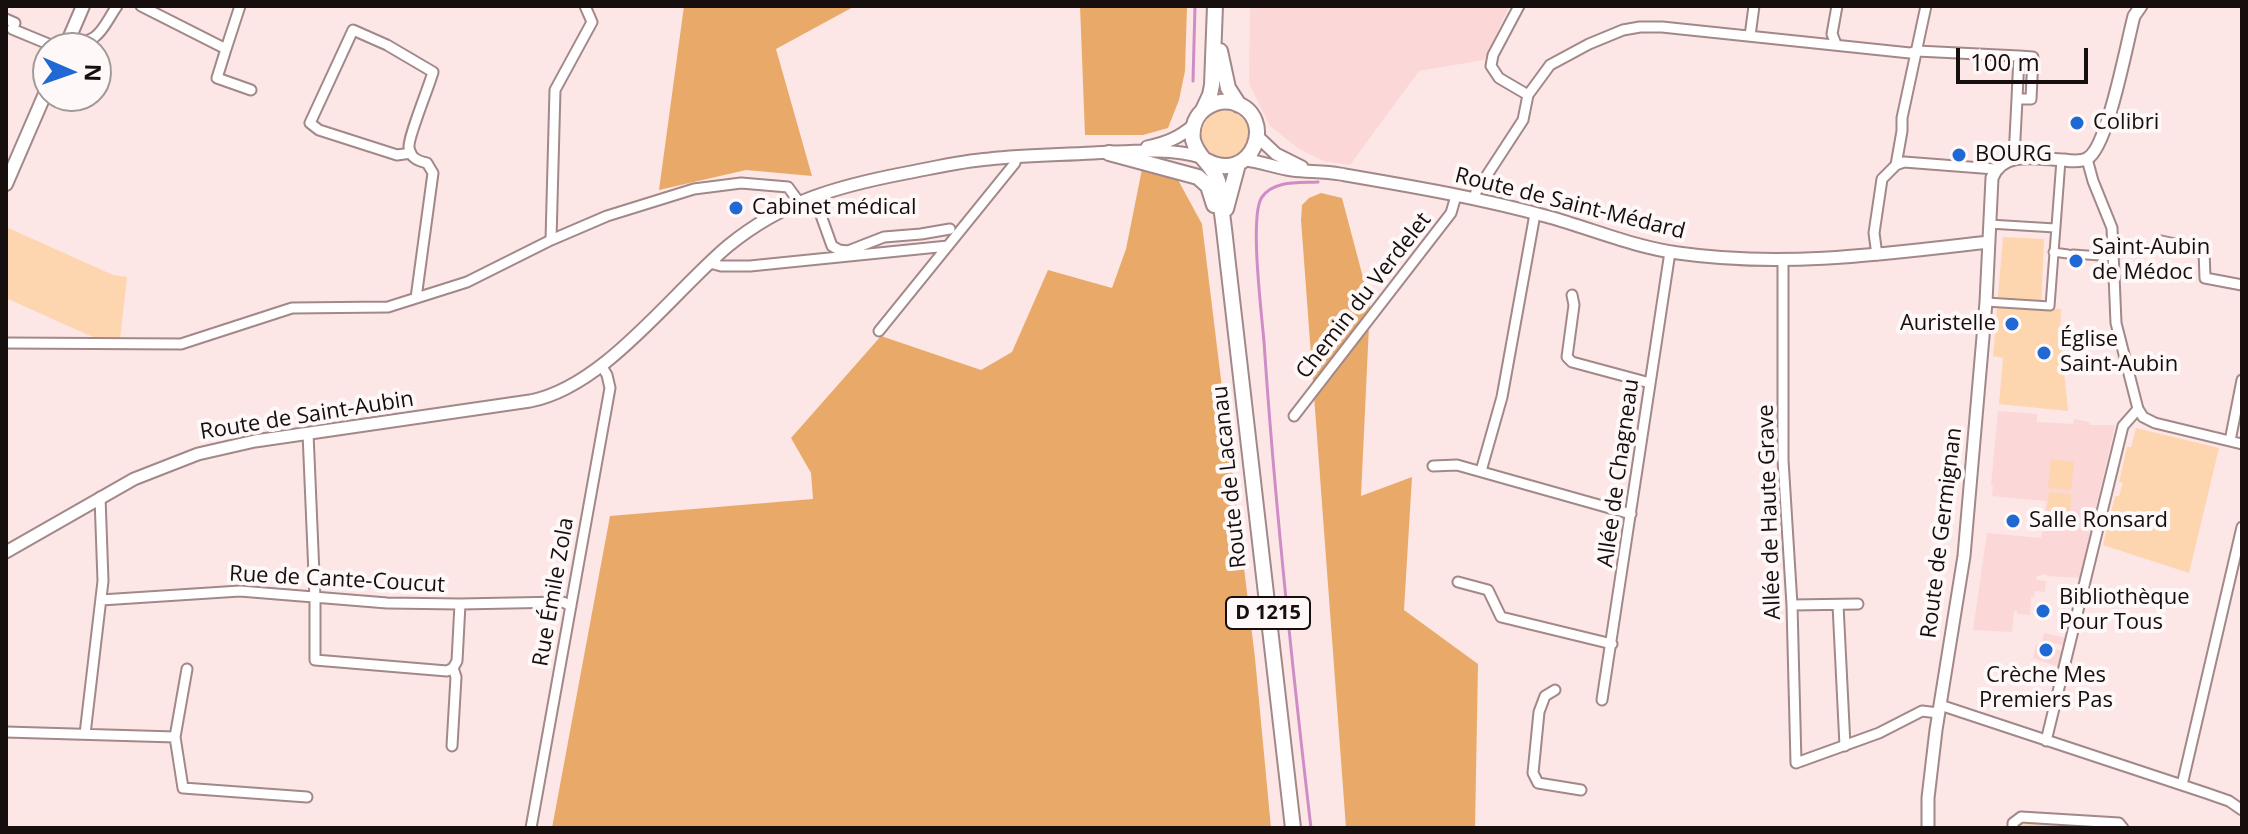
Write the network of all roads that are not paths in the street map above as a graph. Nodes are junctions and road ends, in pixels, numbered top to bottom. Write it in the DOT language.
graph roads {
  1 [pos="83,6"];
  2 [pos="117,6"];
  3 [pos="141,6"];
  4 [pos="240,6"];
  5 [pos="585,6"];
  6 [pos="1519,6"];
  7 [pos="1754,6"];
  8 [pos="1837,6"];
  9 [pos="1926,6"];
  10 [pos="1215,8"];
  11 [pos="2134,9"];
  12 [pos="6,19"];
  13 [pos="71,32"];
  14 [pos="99,32"];
  15 [pos="32,36"];
  16 [pos="1750,36"];
  17 [pos="1836,44"];
  18 [pos="226,49"];
  19 [pos="1917,51"];
  20 [pos="251,90"];
  21 [pos="1528,95"];
  22 [pos="1239,105"];
  23 [pos="1203,110"];
  24 [pos="37,112"];
  25 [pos="1194,125"];
  26 [pos="1257,136"];
  27 [pos="1131,152"];
  28 [pos="411,153"];
  29 [pos="1109,153"];
  30 [pos="1016,157"];
  31 [pos="2014,158"];
  32 [pos="1204,159"];
  33 [pos="2087,159"];
  34 [pos="2061,160"];
  35 [pos="1241,162"];
  36 [pos="1896,165"];
  37 [pos="1995,169"];
  38 [pos="1310,171"];
  39 [pos="6,184"];
  40 [pos="814,196"];
  41 [pos="1456,196"];
  42 [pos="1474,199"];
  43 [pos="799,202"];
  44 [pos="1535,214"];
  45 [pos="1224,217"];
  46 [pos="1989,224"];
  47 [pos="2055,228"];
  48 [pos="950,229"];
  49 [pos="551,240"];
  50 [pos="2161,241"];
  51 [pos="1988,242"];
  52 [pos="948,246"];
  53 [pos="1670,252"];
  54 [pos="2053,252"];
  55 [pos="1877,255"];
  56 [pos="2114,257"];
  57 [pos="1783,259"];
  58 [pos="710,263"];
  59 [pos="2242,285"];
  60 [pos="1572,295"];
  61 [pos="416,298"];
  62 [pos="1232,299"];
  63 [pos="1986,302"];
  64 [pos="879,331"];
  65 [pos="6,343"];
  66 [pos="601,365"];
  67 [pos="2242,380"];
  68 [pos="1650,383"];
  69 [pos="2138,409"];
  70 [pos="1294,416"];
  71 [pos="308,433"];
  72 [pos="2230,441"];
  73 [pos="2242,444"];
  74 [pos="1433,466"];
  75 [pos="1481,471"];
  76 [pos="100,497"];
  77 [pos="1631,514"];
  78 [pos="2242,527"];
  79 [pos="6,552"];
  80 [pos="1458,582"];
  81 [pos="315,598"];
  82 [pos="101,600"];
  83 [pos="460,604"];
  84 [pos="1858,604"];
  85 [pos="1792,605"];
  86 [pos="1838,605"];
  87 [pos="571,606"];
  88 [pos="1612,644"];
  89 [pos="453,668"];
  90 [pos="187,669"];
  91 [pos="1555,690"];
  92 [pos="1602,700"];
  93 [pos="1939,709"];
  94 [pos="6,732"];
  95 [pos="85,734"];
  96 [pos="175,737"];
  97 [pos="2046,741"];
  98 [pos="452,746"];
  99 [pos="1845,746"];
  100 [pos="2182,785"];
  101 [pos="1581,790"];
  102 [pos="307,797"];
  103 [pos="2242,810"];
  104 [pos="531,828"];
  105 [pos="1293,828"];
  106 [pos="1928,828"];
  107 [pos="2013,828"];
  108 [pos="2123,828"];
  1 -- 13 [label="main road"];
  2 -- 14 [label="street"];
  3 -- 18 [label="street"];
  4 -- 18 [label="street"];
  5 -- 49 [label="street"];
  6 -- 21 [label="street"];
  7 -- 16 [label="street"];
  8 -- 17 [label="street"];
  9 -- 19 [label="street"];
  10 -- 22 [label="main road"];
  10 -- 23 [label="main road"];
  11 -- 33 [label="street"];
  12 -- 15 [label="street"];
  16 -- 17 [label="street"];
  16 -- 21 [label="street"];
  17 -- 19 [label="street"];
  18 -- 20 [label="street"];
  19 -- 31 [label="street"];
  19 -- 36 [label="street"];
  21 -- 42 [label="street"];
  22 -- 23 [label="main road"];
  22 -- 26 [label="main road"];
  23 -- 25 [label="main road"];
  24 -- 39 [label="main road"];
  25 -- 27 [label="street"];
  25 -- 32 [label="main road, Route de Lacanau"];
  26 -- 35 [label="main road, Route de Lacanau"];
  26 -- 38 [label="street, Route de Saint-Médard"];
  27 -- 29 [label="street"];
  27 -- 32 [label="street"];
  28 -- 28 [label="street"];
  28 -- 61 [label="street"];
  29 -- 30 [label="street"];
  29 -- 62 [label="main road"];
  30 -- 40 [label="street"];
  30 -- 52 [label="street"];
  31 -- 34 [label="street"];
  31 -- 37 [label="street"];
  32 -- 35 [label="main road"];
  32 -- 45 [label="main road, Route de Lacanau / D 1215"];
  33 -- 34 [label="street"];
  33 -- 56 [label="street"];
  34 -- 47 [label="street"];
  35 -- 38 [label="street, Route de Saint-Médard"];
  35 -- 45 [label="main road, Route de Lacanau / D 1215"];
  36 -- 37 [label="street"];
  36 -- 55 [label="street"];
  37 -- 46 [label="street"];
  38 -- 41 [label="street, Route de Saint-Médard"];
  40 -- 43 [label="street"];
  40 -- 48 [label="street"];
  41 -- 42 [label="street, Route de Saint-Médard"];
  41 -- 70 [label="street, Chemin du Verdelet"];
  42 -- 44 [label="street, Route de Saint-Médard"];
  43 -- 49 [label="street"];
  43 -- 58 [label="street"];
  44 -- 53 [label="street, Route de Saint-Médard"];
  44 -- 75 [label="street"];
  45 -- 62 [label="main road, Route de Lacanau / D 1215"];
  46 -- 47 [label="street"];
  46 -- 51 [label="street"];
  47 -- 54 [label="street"];
  49 -- 61 [label="street"];
  50 -- 59 [label="street"];
  51 -- 55 [label="street, Route de Saint-Médard"];
  51 -- 63 [label="street, Route de Germignan"];
  52 -- 58 [label="street"];
  52 -- 64 [label="street"];
  53 -- 57 [label="street, Route de Saint-Médard"];
  53 -- 68 [label="street, Allée de Chagneau"];
  54 -- 56 [label="street"];
  54 -- 63 [label="street"];
  55 -- 57 [label="street, Route de Saint-Médard"];
  56 -- 69 [label="street"];
  57 -- 85 [label="street, Allée de Haute Grave"];
  58 -- 66 [label="street, Route de Saint-Aubin"];
  60 -- 68 [label="street"];
  61 -- 65 [label="street"];
  62 -- 105 [label="main road, Route de Lacanau / D 1215"];
  63 -- 93 [label="street, Route de Germignan"];
  66 -- 71 [label="street, Route de Saint-Aubin"];
  66 -- 87 [label="street, Rue Émile Zola"];
  67 -- 72 [label="street"];
  68 -- 77 [label="street, Allée de Chagneau"];
  69 -- 72 [label="street"];
  69 -- 97 [label="street"];
  71 -- 76 [label="street, Route de Saint-Aubin"];
  71 -- 81 [label="street"];
  72 -- 73 [label="street"];
  74 -- 75 [label="street"];
  75 -- 77 [label="street"];
  76 -- 79 [label="street, Route de Saint-Aubin"];
  76 -- 82 [label="street"];
  77 -- 88 [label="street, Allée de Chagneau"];
  78 -- 100 [label="street"];
  80 -- 88 [label="street"];
  81 -- 82 [label="street, Rue de Cante-Coucut"];
  81 -- 83 [label="street, Rue de Cante-Coucut"];
  81 -- 89 [label="street"];
  82 -- 95 [label="street"];
  83 -- 87 [label="street, Rue de Cante-Coucut"];
  83 -- 89 [label="street"];
  84 -- 86 [label="street"];
  85 -- 86 [label="street"];
  85 -- 99 [label="street, Allée de Haute Grave"];
  86 -- 99 [label="street"];
  87 -- 104 [label="street, Rue Émile Zola"];
  88 -- 92 [label="street, Allée de Chagneau"];
  89 -- 98 [label="street"];
  90 -- 96 [label="street"];
  91 -- 101 [label="street"];
  93 -- 97 [label="street"];
  93 -- 99 [label="street"];
  93 -- 106 [label="street, Route de Germignan"];
  94 -- 95 [label="street"];
  95 -- 96 [label="street"];
  96 -- 102 [label="street"];
  97 -- 100 [label="street"];
  100 -- 103 [label="street"];
  107 -- 108 [label="street"];
}
